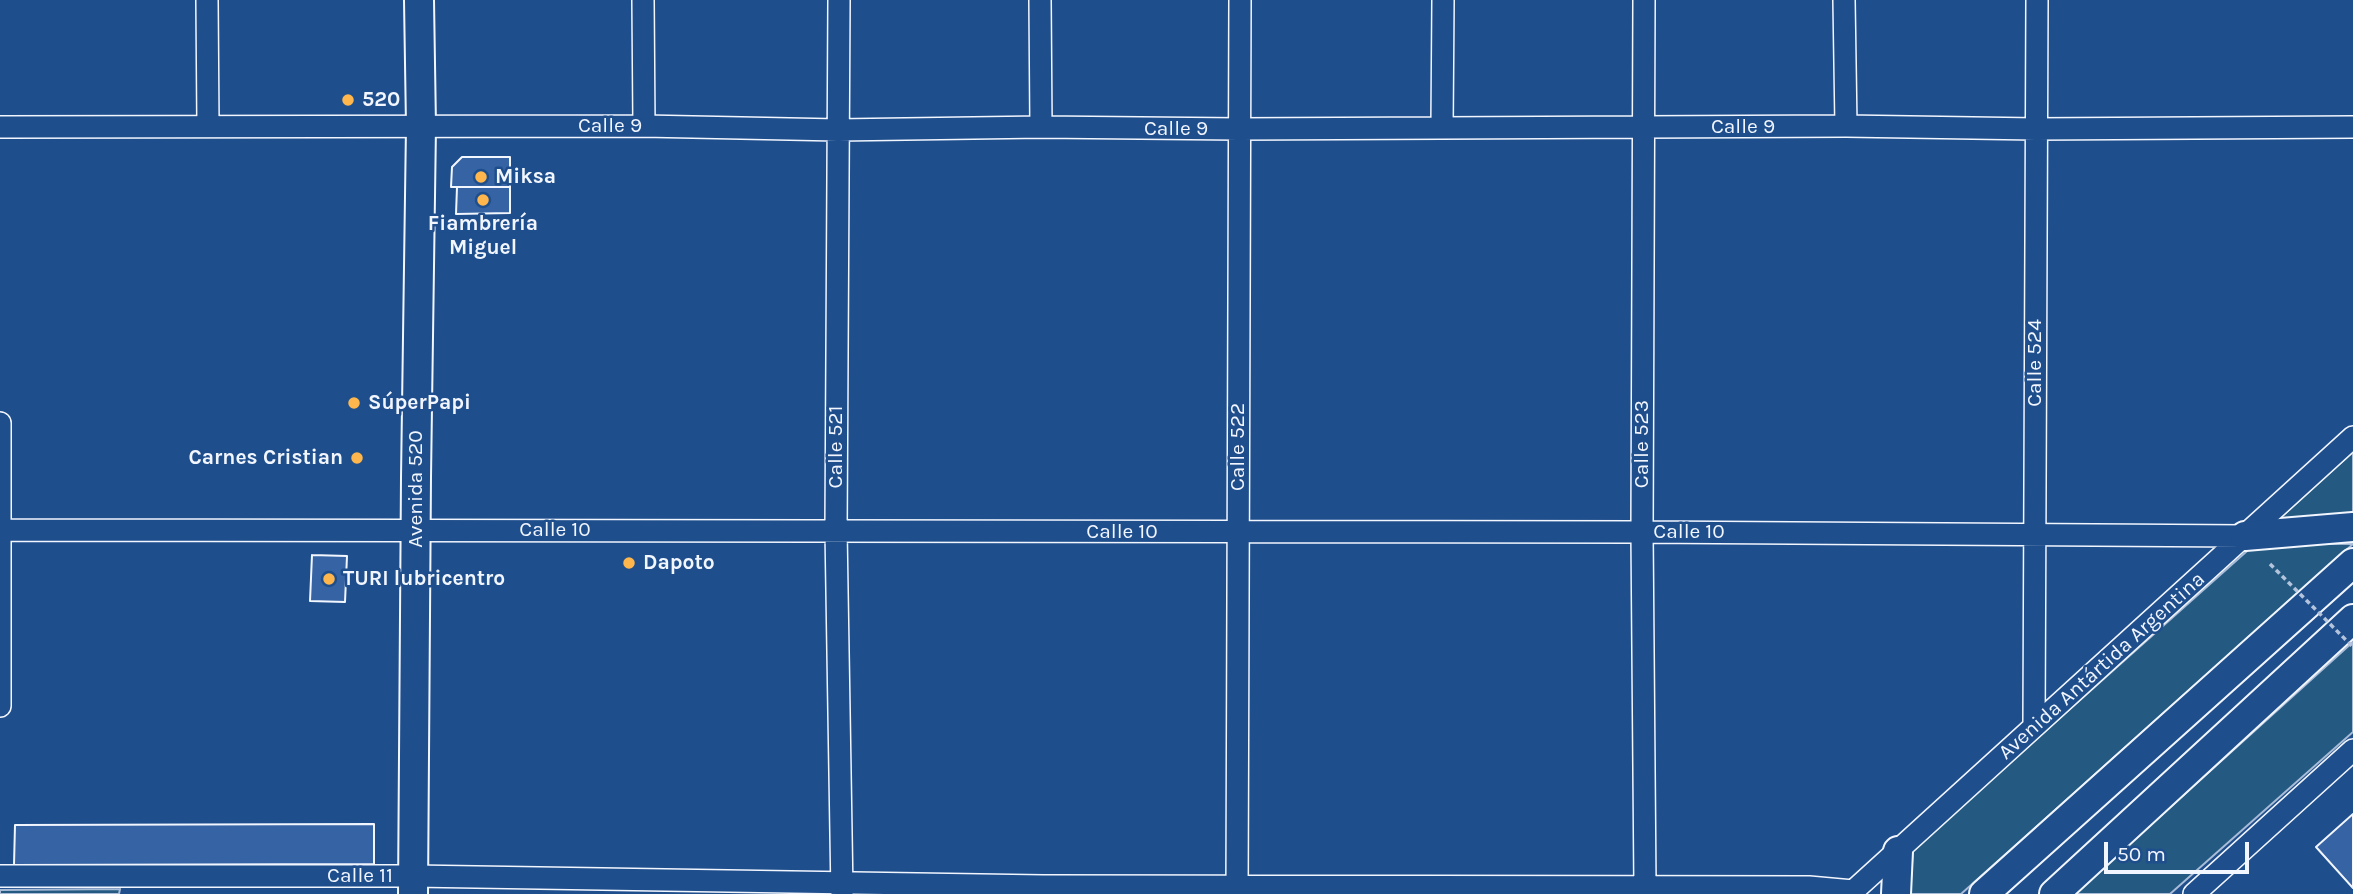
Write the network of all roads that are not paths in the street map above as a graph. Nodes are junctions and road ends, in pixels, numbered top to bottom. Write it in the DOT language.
graph roads {
  1 [pos="207,0"];
  2 [pos="419,0"];
  3 [pos="643,0"];
  4 [pos="839,0"];
  5 [pos="1041,0"];
  6 [pos="1240,0"];
  7 [pos="1443,0"];
  8 [pos="1644,0"];
  9 [pos="1844,0"];
  10 [pos="2036,0"];
  11 [pos="208,126"];
  12 [pos="421,126"];
  13 [pos="644,126"];
  14 [pos="0,127"];
  15 [pos="1443,127"];
  16 [pos="1644,127"];
  17 [pos="1846,127"];
  18 [pos="2353,127"];
  19 [pos="1041,128"];
  20 [pos="1239,129"];
  21 [pos="838,130"];
  22 [pos="2036,130"];
  23 [pos="0,423"];
  24 [pos="2353,437"];
  25 [pos="2353,527"];
  26 [pos="416,529"];
  27 [pos="1,530"];
  28 [pos="836,530"];
  29 [pos="1642,532"];
  30 [pos="1238,533"];
  31 [pos="2035,534"];
  32 [pos="2245,536"];
  33 [pos="2353,562"];
  34 [pos="2353,620"];
  35 [pos="0,706"];
  36 [pos="2034,726"];
  37 [pos="2353,750"];
  38 [pos="1898,850"];
  39 [pos="0,876"];
  40 [pos="413,885"];
  41 [pos="636,887"];
  42 [pos="842,888"];
  43 [pos="1645,888"];
  44 [pos="1043,890"];
  45 [pos="1237,890"];
  46 [pos="1852,893"];
  47 [pos="1896,894"];
  48 [pos="1984,894"];
  49 [pos="2054,894"];
  50 [pos="2194,894"];
  1 -- 11 [label="street"];
  2 -- 12 [label="main road, Avenida 520"];
  3 -- 13 [label="street"];
  4 -- 21 [label="street, Calle 521"];
  5 -- 19 [label="street"];
  6 -- 20 [label="street, Calle 522"];
  7 -- 15 [label="street"];
  8 -- 16 [label="street, Calle 523"];
  9 -- 17 [label="street"];
  10 -- 22 [label="street, Calle 524"];
  11 -- 12 [label="street, Calle 9"];
  11 -- 14 [label="street, Calle 9"];
  12 -- 13 [label="street, Calle 9"];
  12 -- 26 [label="main road, Avenida 520"];
  13 -- 21 [label="street, Calle 9"];
  15 -- 16 [label="street, Calle 9"];
  15 -- 20 [label="street, Calle 9"];
  16 -- 17 [label="street, Calle 9"];
  16 -- 29 [label="street, Calle 523"];
  17 -- 22 [label="street, Calle 9"];
  18 -- 22 [label="street, Calle 9"];
  19 -- 20 [label="street, Calle 9"];
  19 -- 21 [label="street, Calle 9"];
  20 -- 30 [label="street, Calle 522"];
  21 -- 28 [label="street, Calle 521"];
  22 -- 31 [label="street, Calle 524"];
  23 -- 27 [label="street"];
  24 -- 32 [label="street, Avenida Antártida Argentina"];
  25 -- 32 [label="main road"];
  26 -- 27 [label="street, Calle 10"];
  26 -- 28 [label="street, Calle 10"];
  26 -- 40 [label="main road, Avenida 520"];
  27 -- 35 [label="street"];
  28 -- 30 [label="street, Calle 10"];
  28 -- 42 [label="street, Calle 521"];
  29 -- 30 [label="street, Calle 10"];
  29 -- 31 [label="street, Calle 10"];
  29 -- 43 [label="street, Calle 523"];
  30 -- 45 [label="street, Calle 522"];
  31 -- 32 [label="street, Calle 10"];
  31 -- 36 [label="street, Calle 524"];
  32 -- 36 [label="street, Avenida Antártida Argentina"];
  33 -- 48 [label="main road"];
  34 -- 49 [label="main road"];
  36 -- 38 [label="street, Avenida Antártida Argentina"];
  37 -- 50 [label="street"];
  38 -- 46 [label="street, Avenida Antártida Argentina"];
  38 -- 47 [label="main road"];
  39 -- 40 [label="street, Calle 11"];
  40 -- 41 [label="street, Calle 11"];
  41 -- 42 [label="street, Calle 11"];
  42 -- 44 [label="street, Calle 11"];
  43 -- 45 [label="street, Calle 11"];
  43 -- 46 [label="street, Calle 11"];
  44 -- 45 [label="street, Calle 11"];
}
